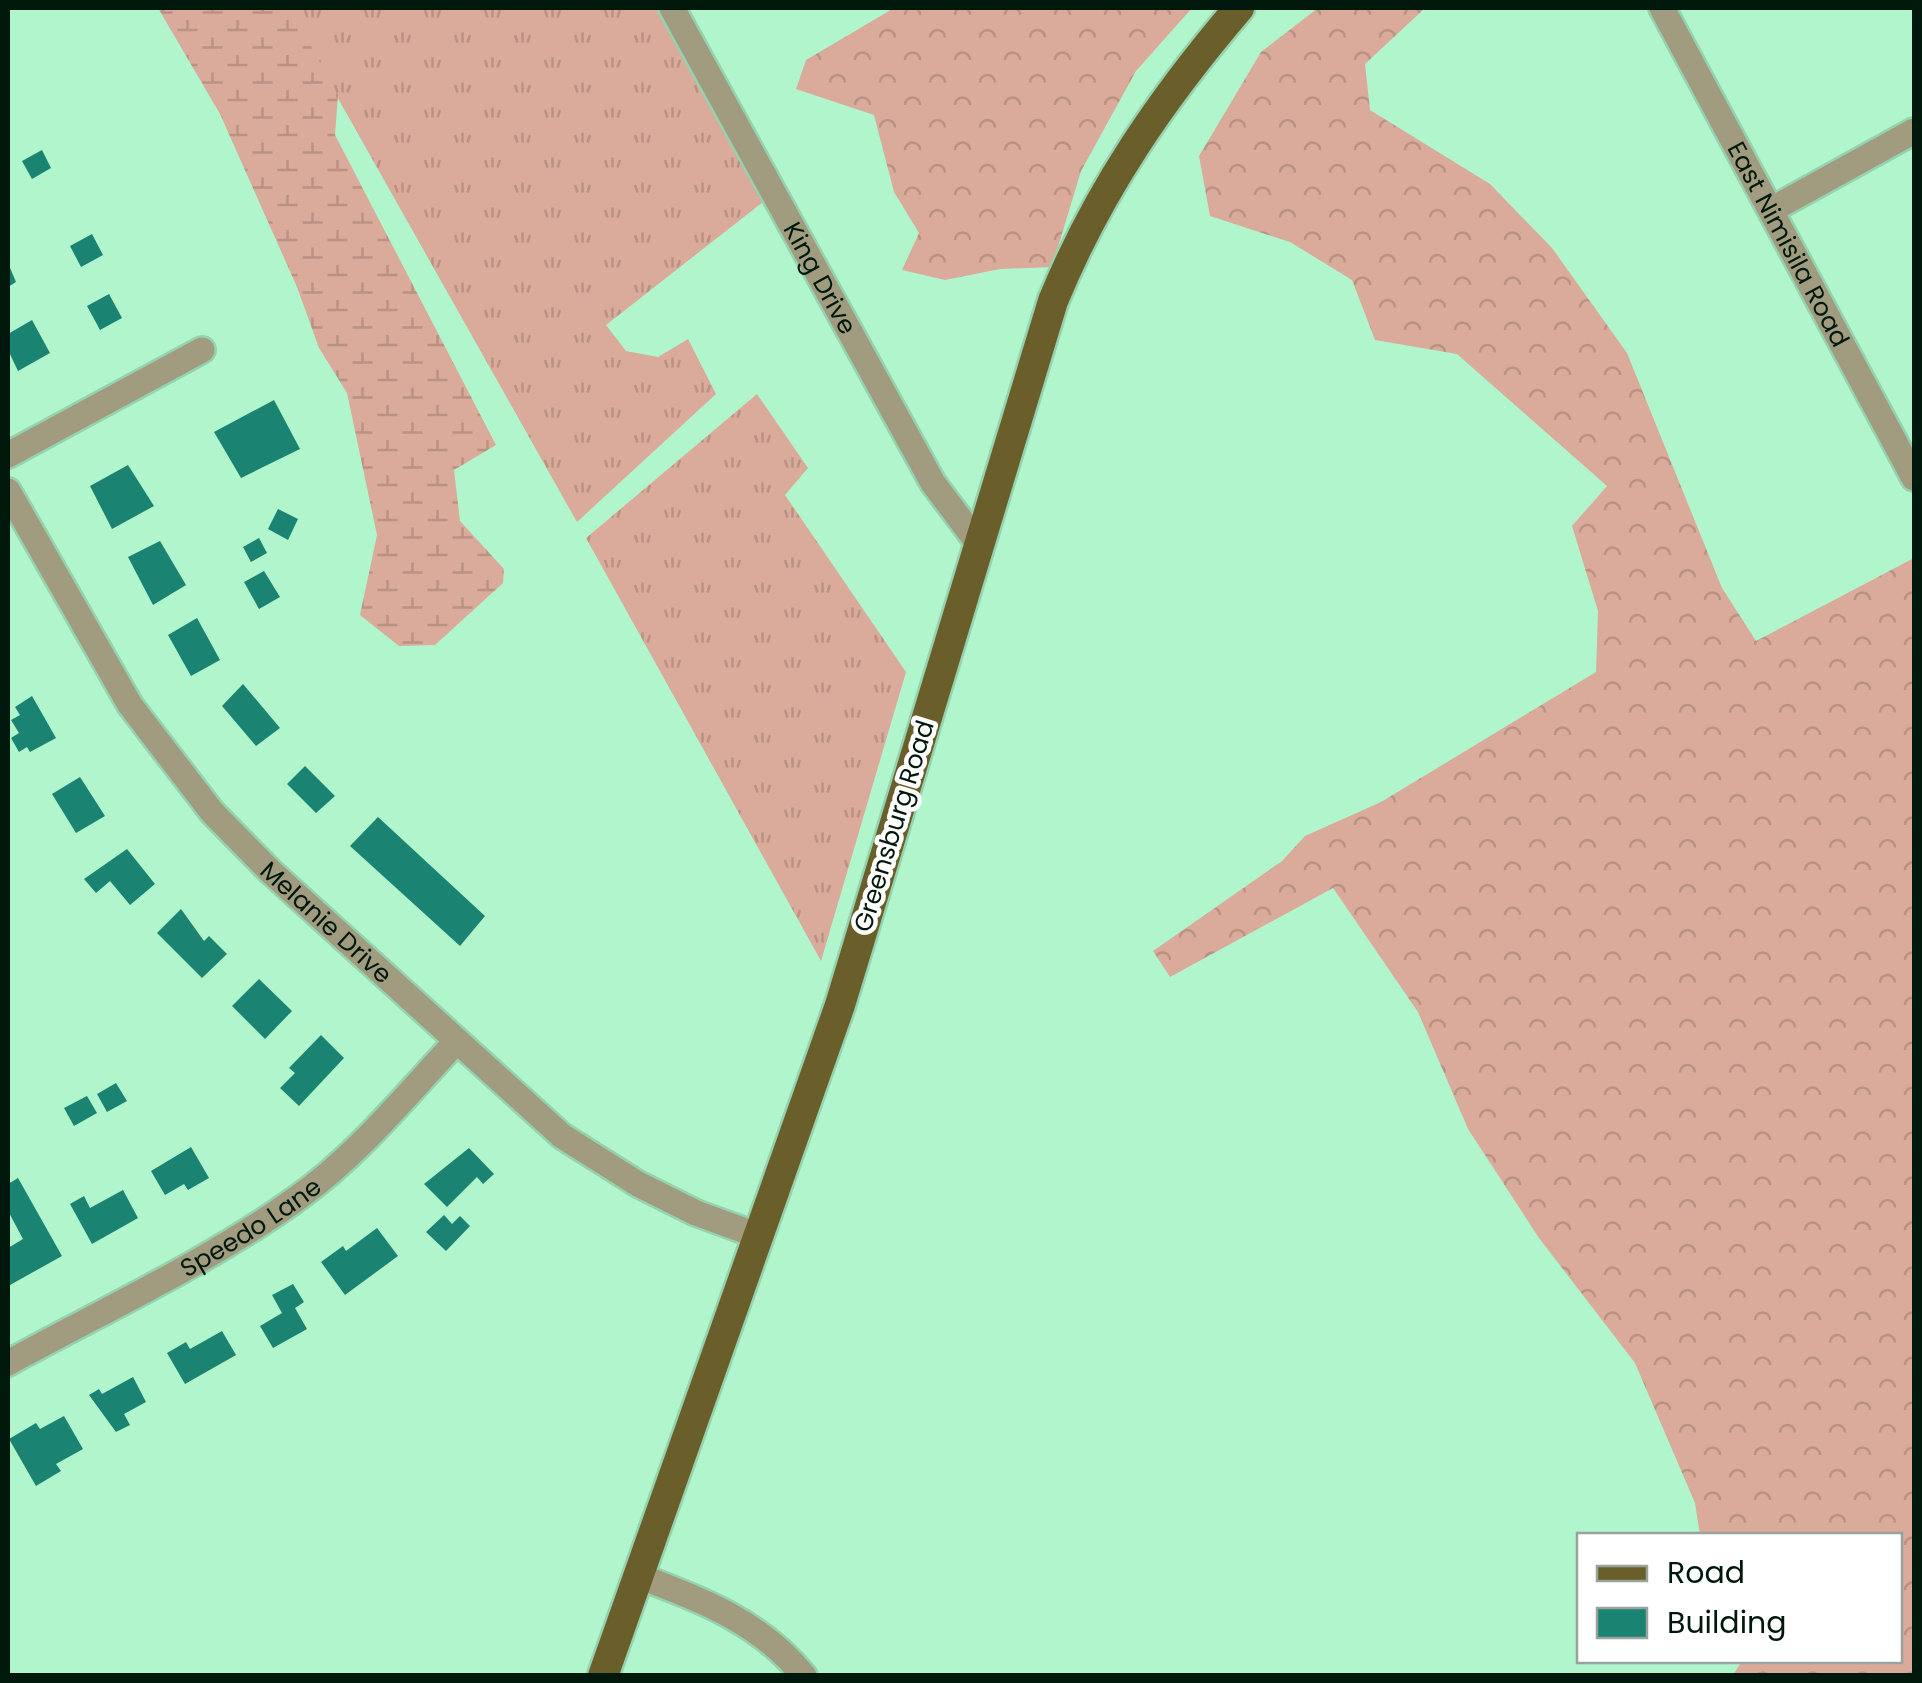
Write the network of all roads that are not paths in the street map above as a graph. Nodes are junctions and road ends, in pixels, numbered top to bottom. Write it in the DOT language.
graph roads {
  1 [pos="672,8"];
  2 [pos="1239,8"];
  3 [pos="1662,8"];
  4 [pos="1914,131"];
  5 [pos="1772,210"];
  6 [pos="202,350"];
  7 [pos="8,455"];
  8 [pos="1914,478"];
  9 [pos="8,491"];
  10 [pos="978,544"];
  11 [pos="456,1042"];
  12 [pos="759,1236"];
  13 [pos="8,1363"];
  14 [pos="639,1576"];
  15 [pos="603,1676"];
  16 [pos="804,1676"];
  1 -- 10 [label="street, King Drive"];
  2 -- 10 [label="main road, Greensburg Road"];
  3 -- 5 [label="street, East Nimisila Road"];
  4 -- 5 [label="street"];
  5 -- 8 [label="street, East Nimisila Road"];
  6 -- 7 [label="street"];
  9 -- 11 [label="street, Melanie Drive"];
  10 -- 12 [label="main road, Greensburg Road"];
  11 -- 12 [label="street, Melanie Drive"];
  11 -- 13 [label="street, Speedo Lane"];
  12 -- 14 [label="main road, Greensburg Road"];
  14 -- 15 [label="main road, Greensburg Road"];
  14 -- 16 [label="street"];
}
